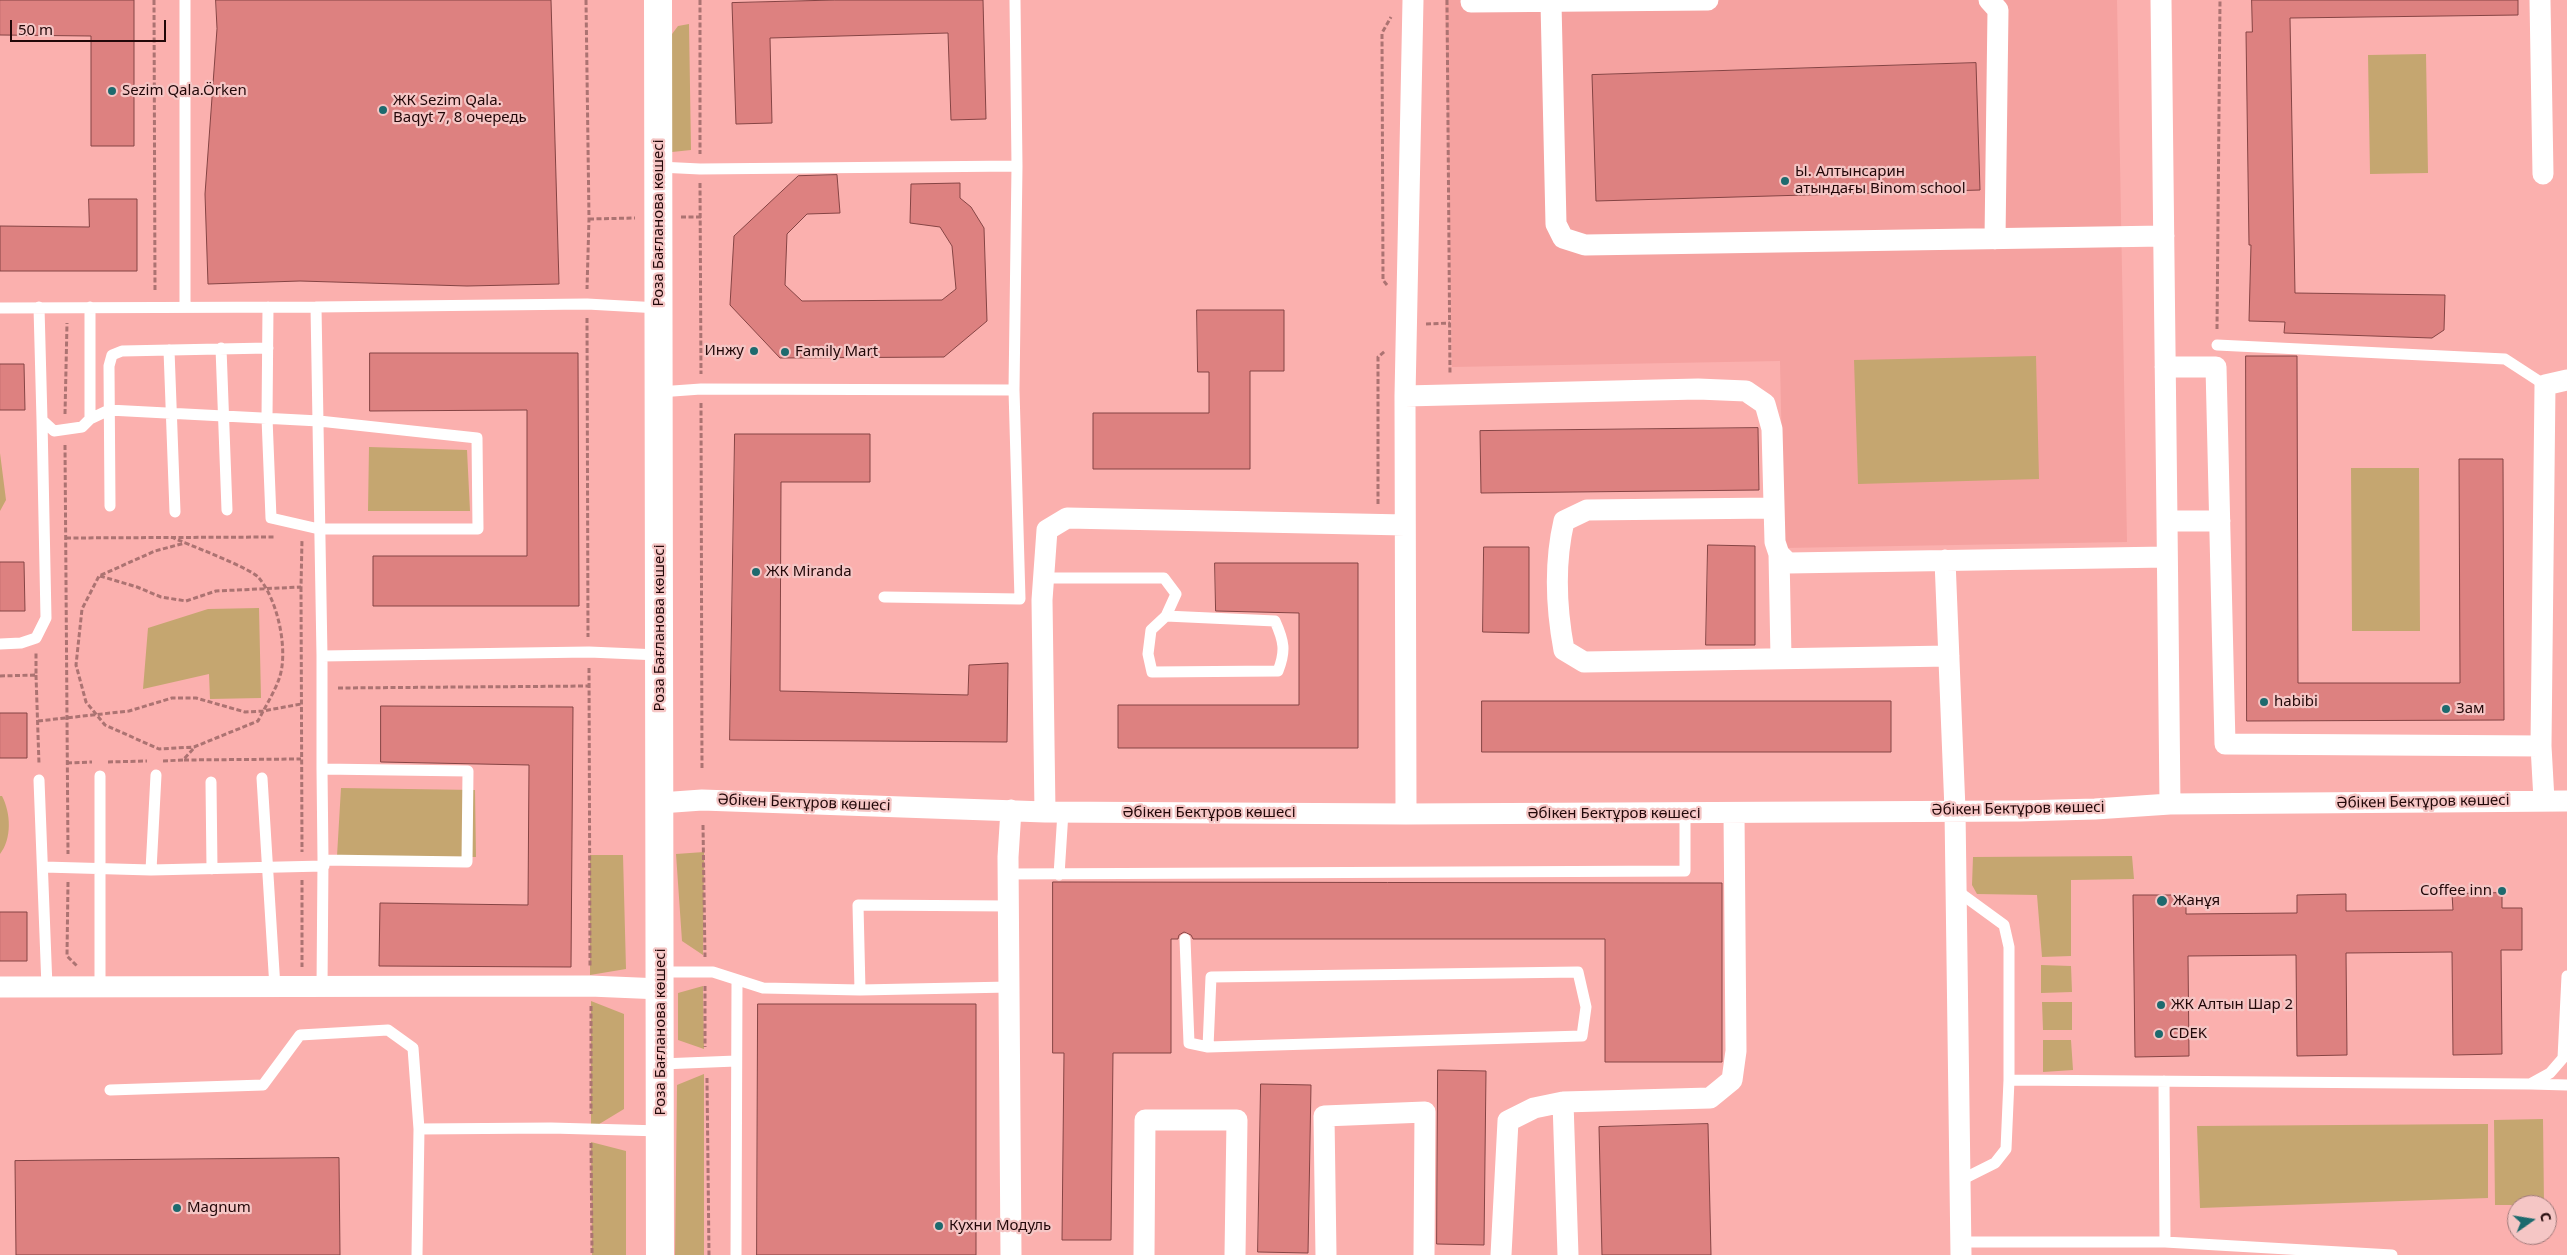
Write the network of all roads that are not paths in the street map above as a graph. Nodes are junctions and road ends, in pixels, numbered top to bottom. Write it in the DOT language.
graph roads {
  1 [pos="185,0"];
  2 [pos="658,0"];
  3 [pos="1016,0"];
  4 [pos="1708,0"];
  5 [pos="1989,0"];
  6 [pos="2161,0"];
  7 [pos="2540,0"];
  8 [pos="1472,2"];
  9 [pos="1551,3"];
  10 [pos="1404,4"];
  11 [pos="1017,166"];
  12 [pos="658,167"];
  13 [pos="2543,174"];
  14 [pos="2164,236"];
  15 [pos="1995,239"];
  16 [pos="39,307"];
  17 [pos="90,307"];
  18 [pos="185,307"];
  19 [pos="268,307"];
  20 [pos="316,307"];
  21 [pos="0,308"];
  22 [pos="659,308"];
  23 [pos="2217,345"];
  24 [pos="221,348"];
  25 [pos="268,348"];
  26 [pos="169,350"];
  27 [pos="2165,367"];
  28 [pos="2567,380"];
  29 [pos="2545,386"];
  30 [pos="1014,390"];
  31 [pos="659,392"];
  32 [pos="1405,396"];
  33 [pos="109,410"];
  34 [pos="171,413"];
  35 [pos="223,416"];
  36 [pos="267,418"];
  37 [pos="90,419"];
  38 [pos="42,420"];
  39 [pos="319,421"];
  40 [pos="110,506"];
  41 [pos="1774,508"];
  42 [pos="227,510"];
  43 [pos="175,512"];
  44 [pos="2167,521"];
  45 [pos="2220,521"];
  46 [pos="1405,525"];
  47 [pos="319,533"];
  48 [pos="1779,554"];
  49 [pos="2167,557"];
  50 [pos="1945,560"];
  51 [pos="1043,578"];
  52 [pos="884,597"];
  53 [pos="1020,599"];
  54 [pos="1042,600"];
  55 [pos="1166,616"];
  56 [pos="0,644"];
  57 [pos="660,655"];
  58 [pos="322,656"];
  59 [pos="1949,656"];
  60 [pos="1781,658"];
  61 [pos="2542,746"];
  62 [pos="322,769"];
  63 [pos="156,775"];
  64 [pos="100,776"];
  65 [pos="262,778"];
  66 [pos="39,780"];
  67 [pos="211,782"];
  68 [pos="2544,800"];
  69 [pos="2567,801"];
  70 [pos="660,803"];
  71 [pos="2170,804"];
  72 [pos="1011,810"];
  73 [pos="1955,810"];
  74 [pos="1054,812"];
  75 [pos="1685,813"];
  76 [pos="1734,813"];
  77 [pos="1406,814"];
  78 [pos="323,863"];
  79 [pos="267,866"];
  80 [pos="44,867"];
  81 [pos="212,869"];
  82 [pos="99,870"];
  83 [pos="151,870"];
  84 [pos="1010,874"];
  85 [pos="1059,875"];
  86 [pos="1956,890"];
  87 [pos="1009,906"];
  88 [pos="1185,939"];
  89 [pos="2567,976"];
  90 [pos="737,980"];
  91 [pos="661,981"];
  92 [pos="0,987"];
  93 [pos="1010,987"];
  94 [pos="47,988"];
  95 [pos="100,988"];
  96 [pos="275,988"];
  97 [pos="312,988"];
  98 [pos="860,990"];
  99 [pos="1208,1047"];
  100 [pos="736,1061"];
  101 [pos="661,1064"];
  102 [pos="2009,1080"];
  103 [pos="2164,1081"];
  104 [pos="2530,1084"];
  105 [pos="2567,1085"];
  106 [pos="110,1090"];
  107 [pos="1564,1102"];
  108 [pos="418,1129"];
  109 [pos="661,1131"];
  110 [pos="1959,1181"];
  111 [pos="2165,1242"];
  112 [pos="1961,1248"];
  113 [pos="2329,1253"];
  114 [pos="417,1255"];
  115 [pos="660,1255"];
  116 [pos="736,1255"];
  117 [pos="1011,1255"];
  118 [pos="1144,1255"];
  119 [pos="1235,1255"];
  120 [pos="1326,1255"];
  121 [pos="1424,1255"];
  122 [pos="1501,1255"];
  123 [pos="1568,1255"];
  124 [pos="2392,1255"];
  1 -- 18 [label="lane"];
  2 -- 12 [label="street, Роза Бағланова көшесі"];
  3 -- 11 [label="lane"];
  4 -- 9 [label="street"];
  5 -- 15 [label="street"];
  6 -- 14 [label="street"];
  7 -- 13 [label="street"];
  8 -- 9 [label="street"];
  9 -- 15 [label="street"];
  10 -- 32 [label="street"];
  11 -- 12 [label="lane"];
  11 -- 30 [label="lane"];
  12 -- 22 [label="street, Роза Бағланова көшесі"];
  14 -- 15 [label="street"];
  14 -- 27 [label="street"];
  16 -- 17 [label="lane"];
  16 -- 21 [label="lane"];
  16 -- 38 [label="lane"];
  17 -- 18 [label="lane"];
  17 -- 37 [label="lane"];
  18 -- 19 [label="lane"];
  19 -- 20 [label="lane"];
  19 -- 25 [label="lane"];
  20 -- 22 [label="lane"];
  20 -- 39 [label="lane"];
  22 -- 31 [label="street, Роза Бағланова көшесі"];
  23 -- 29 [label="lane"];
  24 -- 25 [label="lane"];
  24 -- 26 [label="lane"];
  24 -- 35 [label="lane"];
  25 -- 36 [label="lane"];
  26 -- 33 [label="lane"];
  26 -- 34 [label="lane"];
  27 -- 44 [label="street"];
  27 -- 45 [label="street"];
  28 -- 29 [label="street"];
  29 -- 61 [label="street"];
  30 -- 31 [label="lane"];
  30 -- 53 [label="lane"];
  31 -- 57 [label="street, Роза Бағланова көшесі"];
  32 -- 41 [label="street"];
  32 -- 46 [label="street"];
  33 -- 34 [label="lane"];
  33 -- 37 [label="lane"];
  33 -- 40 [label="lane"];
  34 -- 35 [label="lane"];
  34 -- 43 [label="lane"];
  35 -- 36 [label="lane"];
  35 -- 42 [label="lane"];
  36 -- 39 [label="lane"];
  36 -- 47 [label="lane"];
  37 -- 38 [label="lane"];
  38 -- 56 [label="lane"];
  39 -- 47 [label="lane"];
  39 -- 47 [label="lane"];
  41 -- 48 [label="street"];
  41 -- 60 [label="street"];
  44 -- 45 [label="street"];
  44 -- 49 [label="street"];
  45 -- 61 [label="street"];
  46 -- 51 [label="street"];
  46 -- 77 [label="street"];
  47 -- 58 [label="lane"];
  48 -- 50 [label="street"];
  48 -- 60 [label="street"];
  49 -- 50 [label="street"];
  49 -- 71 [label="street"];
  50 -- 59 [label="street"];
  51 -- 54 [label="street"];
  51 -- 55 [label="lane"];
  52 -- 53 [label="lane"];
  53 -- 54 [label="lane"];
  54 -- 74 [label="street"];
  55 -- 55 [label="lane"];
  57 -- 58 [label="lane"];
  57 -- 70 [label="street, Роза Бағланова көшесі"];
  58 -- 62 [label="lane"];
  59 -- 60 [label="street"];
  59 -- 73 [label="street"];
  61 -- 68 [label="street"];
  62 -- 78 [label="lane"];
  62 -- 78 [label="lane"];
  63 -- 83 [label="lane"];
  64 -- 82 [label="lane"];
  65 -- 79 [label="lane"];
  66 -- 80 [label="lane"];
  67 -- 81 [label="lane"];
  68 -- 69 [label="street, Әбікен Бектұров көшесі"];
  68 -- 71 [label="street, Әбікен Бектұров көшесі"];
  70 -- 72 [label="street, Әбікен Бектұров көшесі"];
  70 -- 91 [label="street, Роза Бағланова көшесі"];
  71 -- 73 [label="street, Әбікен Бектұров көшесі"];
  72 -- 74 [label="street, Әбікен Бектұров көшесі"];
  72 -- 84 [label="street"];
  73 -- 76 [label="street, Әбікен Бектұров көшесі"];
  73 -- 86 [label="street"];
  74 -- 77 [label="street, Әбікен Бектұров көшесі"];
  74 -- 85 [label="lane"];
  75 -- 76 [label="street, Әбікен Бектұров көшесі"];
  75 -- 77 [label="street, Әбікен Бектұров көшесі"];
  75 -- 85 [label="lane"];
  76 -- 107 [label="street"];
  78 -- 79 [label="lane"];
  78 -- 97 [label="lane"];
  79 -- 81 [label="lane"];
  79 -- 96 [label="lane"];
  80 -- 82 [label="lane"];
  80 -- 94 [label="lane"];
  81 -- 83 [label="lane"];
  82 -- 83 [label="lane"];
  82 -- 95 [label="lane"];
  84 -- 85 [label="lane"];
  84 -- 87 [label="street"];
  86 -- 102 [label="lane"];
  86 -- 110 [label="street"];
  87 -- 93 [label="street"];
  87 -- 98 [label="lane"];
  88 -- 99 [label="lane"];
  89 -- 104 [label="lane"];
  90 -- 91 [label="lane"];
  90 -- 98 [label="lane"];
  90 -- 100 [label="lane"];
  91 -- 97 [label="street"];
  91 -- 101 [label="street, Роза Бағланова көшесі"];
  92 -- 94 [label="street"];
  93 -- 98 [label="lane"];
  93 -- 117 [label="street"];
  94 -- 95 [label="street"];
  95 -- 96 [label="street"];
  96 -- 97 [label="street"];
  99 -- 99 [label="lane"];
  100 -- 101 [label="lane"];
  100 -- 116 [label="lane"];
  101 -- 109 [label="street, Роза Бағланова көшесі"];
  102 -- 103 [label="lane"];
  102 -- 110 [label="lane"];
  103 -- 104 [label="lane"];
  103 -- 111 [label="lane"];
  104 -- 105 [label="lane"];
  106 -- 108 [label="lane"];
  107 -- 122 [label="street"];
  107 -- 123 [label="street"];
  108 -- 109 [label="lane"];
  108 -- 114 [label="lane"];
  109 -- 115 [label="street, Роза Бағланова көшесі"];
  110 -- 112 [label="street"];
  111 -- 112 [label="lane"];
  111 -- 113 [label="lane"];
  113 -- 124 [label="lane"];
  118 -- 119 [label="street"];
  120 -- 121 [label="street"];
}
